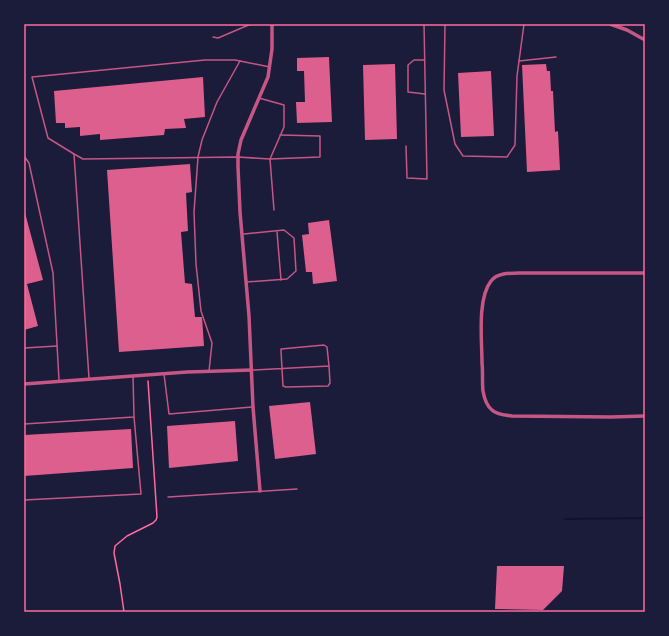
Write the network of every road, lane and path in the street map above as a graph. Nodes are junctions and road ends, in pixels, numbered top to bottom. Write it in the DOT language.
graph roads {
  1 [pos="251,24"];
  2 [pos="272,24"];
  3 [pos="424,24"];
  4 [pos="445,24"];
  5 [pos="524,24"];
  6 [pos="610,24"];
  7 [pos="213,37"];
  8 [pos="645,40"];
  9 [pos="556,57"];
  10 [pos="424,60"];
  11 [pos="240,61"];
  12 [pos="519,61"];
  13 [pos="270,67"];
  14 [pos="425,94"];
  15 [pos="259,98"];
  16 [pos="280,135"];
  17 [pos="406,146"];
  18 [pos="74,154"];
  19 [pos="24,156"];
  20 [pos="198,157"];
  21 [pos="238,157"];
  22 [pos="270,159"];
  23 [pos="274,210"];
  24 [pos="277,231"];
  25 [pos="242,234"];
  26 [pos="645,272"];
  27 [pos="281,280"];
  28 [pos="246,282"];
  29 [pos="57,346"];
  30 [pos="24,348"];
  31 [pos="329,366"];
  32 [pos="282,369"];
  33 [pos="252,370"];
  34 [pos="209,371"];
  35 [pos="164,374"];
  36 [pos="133,376"];
  37 [pos="89,380"];
  38 [pos="59,382"];
  39 [pos="24,384"];
  40 [pos="253,407"];
  41 [pos="645,416"];
  42 [pos="134,417"];
  43 [pos="24,424"];
  44 [pos="297,489"];
  45 [pos="260,491"];
  46 [pos="168,496"];
  47 [pos="24,500"];
  1 -- 7 [label="lane"];
  2 -- 13 [label="street"];
  3 -- 10 [label="lane"];
  4 -- 12 [label="lane"];
  5 -- 12 [label="lane"];
  6 -- 8 [label="street"];
  9 -- 12 [label="lane"];
  10 -- 14 [label="lane"];
  10 -- 14 [label="lane"];
  11 -- 13 [label="lane"];
  11 -- 18 [label="lane"];
  11 -- 20 [label="lane"];
  13 -- 15 [label="street"];
  14 -- 17 [label="lane"];
  15 -- 16 [label="lane"];
  15 -- 21 [label="street"];
  16 -- 22 [label="lane"];
  16 -- 22 [label="lane"];
  18 -- 20 [label="lane"];
  18 -- 37 [label="lane"];
  19 -- 29 [label="lane"];
  20 -- 21 [label="lane"];
  20 -- 34 [label="lane"];
  21 -- 22 [label="lane"];
  21 -- 25 [label="street"];
  22 -- 23 [label="lane"];
  24 -- 25 [label="lane"];
  24 -- 27 [label="lane"];
  24 -- 27 [label="lane"];
  25 -- 28 [label="street"];
  26 -- 41 [label="street"];
  27 -- 28 [label="lane"];
  28 -- 33 [label="street"];
  29 -- 30 [label="lane"];
  29 -- 38 [label="lane"];
  31 -- 32 [label="lane"];
  31 -- 32 [label="lane"];
  31 -- 32 [label="lane"];
  32 -- 33 [label="lane"];
  33 -- 34 [label="street"];
  33 -- 40 [label="street"];
  34 -- 35 [label="street"];
  35 -- 36 [label="street"];
  35 -- 40 [label="lane"];
  36 -- 37 [label="street"];
  36 -- 42 [label="lane"];
  37 -- 38 [label="street"];
  38 -- 39 [label="street"];
  40 -- 45 [label="street"];
  42 -- 43 [label="lane"];
  42 -- 47 [label="lane"];
  44 -- 45 [label="lane"];
  45 -- 46 [label="lane"];
}
